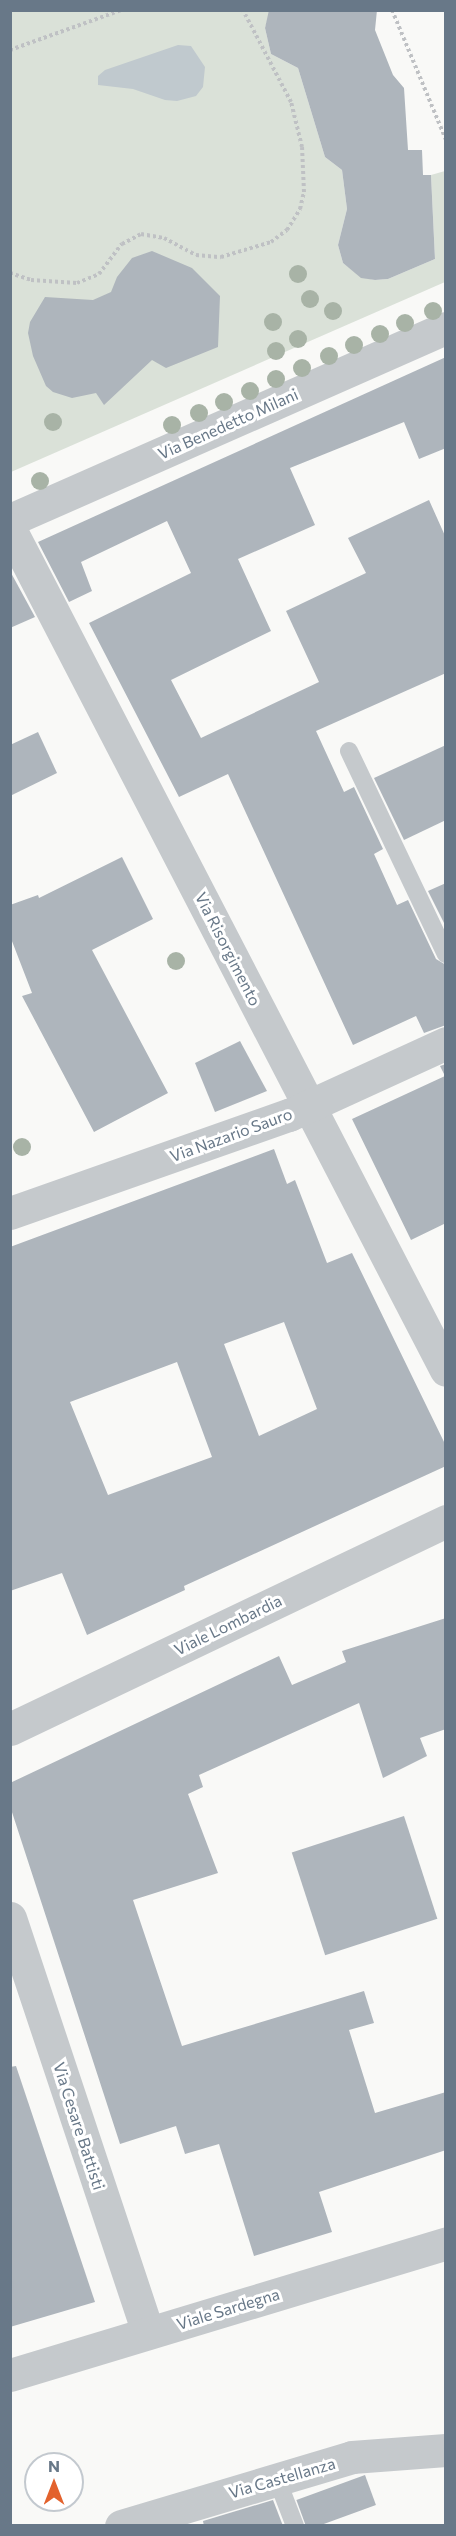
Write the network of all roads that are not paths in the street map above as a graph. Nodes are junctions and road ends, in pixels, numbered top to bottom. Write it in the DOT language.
graph roads {
  1 [pos="446,328"];
  2 [pos="10,519"];
  3 [pos="10,529"];
  4 [pos="349,751"];
  5 [pos="446,954"];
  6 [pos="446,1044"];
  7 [pos="309,1106"];
  8 [pos="10,1213"];
  9 [pos="446,1370"];
  10 [pos="446,1521"];
  11 [pos="10,1729"];
  12 [pos="10,1918"];
  13 [pos="446,2243"];
  14 [pos="148,2333"];
  15 [pos="10,2375"];
  16 [pos="446,2450"];
  17 [pos="277,2479"];
  18 [pos="122,2526"];
  19 [pos="295,2526"];
  1 -- 2 [label="street, Via Benedetto Milani"];
  3 -- 7 [label="street, Via Risorgimento"];
  4 -- 5 [label="lane"];
  6 -- 7 [label="street, Via Nazario Sauro"];
  7 -- 8 [label="street, Via Nazario Sauro"];
  7 -- 9 [label="street, Via Risorgimento"];
  10 -- 11 [label="street, Viale Lombardia"];
  12 -- 14 [label="street, Via Cesare Battisti"];
  13 -- 14 [label="street, Viale Sardegna"];
  14 -- 15 [label="street, Viale Sardegna"];
  16 -- 17 [label="street, Via Castellanza"];
  17 -- 18 [label="street, Via Castellanza"];
  17 -- 19 [label="lane"];
}
